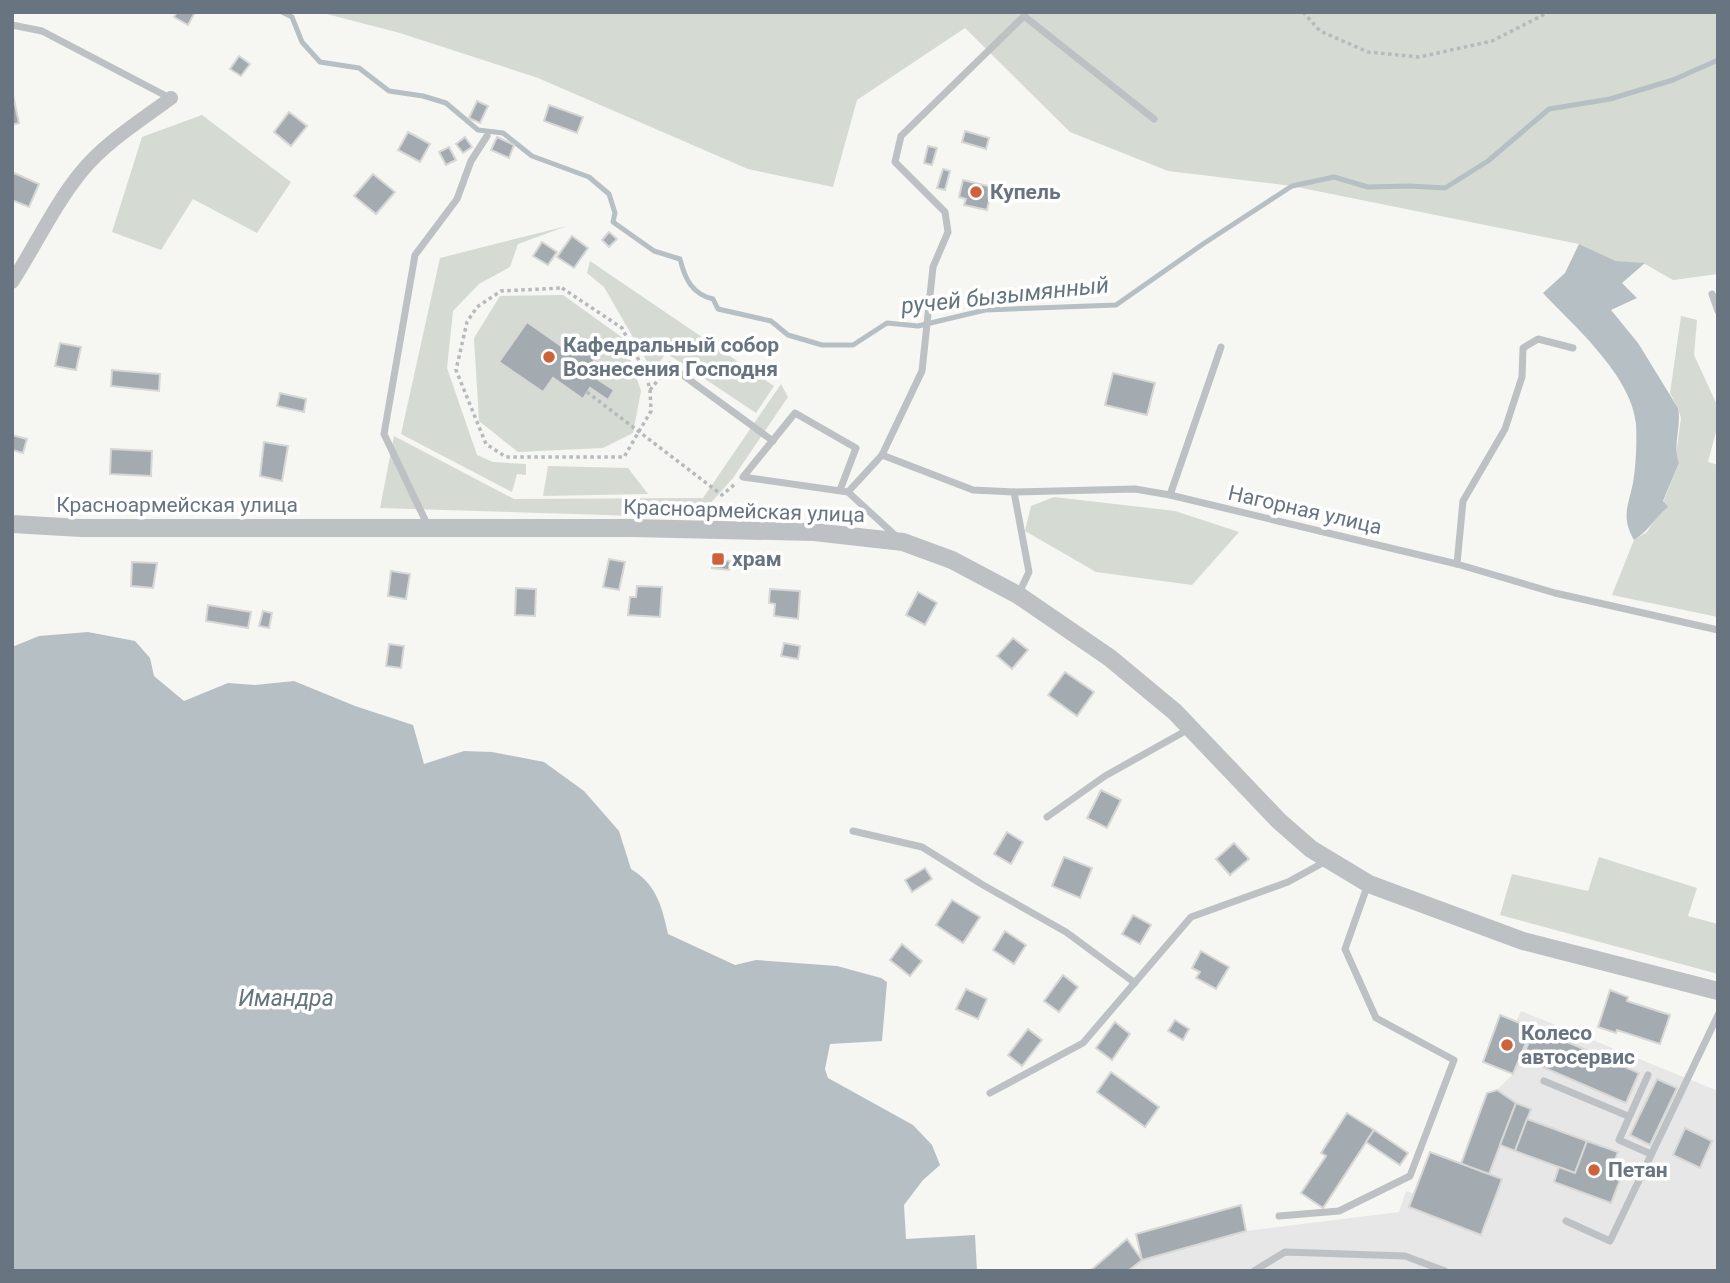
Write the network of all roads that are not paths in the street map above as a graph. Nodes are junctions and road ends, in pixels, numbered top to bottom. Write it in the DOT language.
graph roads {
  1 [pos="12,25"];
  2 [pos="171,98"];
  3 [pos="1154,119"];
  4 [pos="488,136"];
  5 [pos="12,282"];
  6 [pos="1712,294"];
  7 [pos="1718,311"];
  8 [pos="1221,347"];
  9 [pos="1573,348"];
  10 [pos="670,365"];
  11 [pos="773,441"];
  12 [pos="882,455"];
  13 [pos="844,491"];
  14 [pos="1014,492"];
  15 [pos="1170,495"];
  16 [pos="12,524"];
  17 [pos="430,530"];
  18 [pos="903,542"];
  19 [pos="1457,564"];
  20 [pos="1018,595"];
  21 [pos="1718,630"];
  22 [pos="1190,728"];
  23 [pos="1047,817"];
  24 [pos="853,831"];
  25 [pos="1329,860"];
  26 [pos="1368,884"];
  27 [pos="1135,983"];
  28 [pos="1718,991"];
  29 [pos="1718,1015"];
  30 [pos="1648,1076"];
  31 [pos="1544,1081"];
  32 [pos="990,1093"];
  33 [pos="1628,1116"];
  34 [pos="1651,1154"];
  35 [pos="1279,1216"];
  36 [pos="1566,1221"];
  37 [pos="1254,1271"];
  38 [pos="1445,1271"];
  1 -- 2 [label="lane"];
  2 -- 5 [label="street"];
  3 -- 12 [label="lane"];
  4 -- 17 [label="lane"];
  6 -- 7 [label="lane"];
  8 -- 15 [label="lane"];
  9 -- 19 [label="lane"];
  10 -- 11 [label="lane"];
  11 -- 13 [label="lane"];
  11 -- 13 [label="lane"];
  12 -- 13 [label="lane"];
  12 -- 14 [label="lane, Нагорная улица"];
  13 -- 18 [label="lane"];
  14 -- 15 [label="lane, Нагорная улица"];
  14 -- 20 [label="lane"];
  15 -- 19 [label="lane, Нагорная улица"];
  16 -- 17 [label="street, Красноармейская улица"];
  17 -- 18 [label="street, Красноармейская улица"];
  18 -- 20 [label="street, Красноармейская улица"];
  19 -- 21 [label="lane, Нагорная улица"];
  20 -- 22 [label="street, Красноармейская улица"];
  22 -- 23 [label="lane"];
  22 -- 25 [label="street, Красноармейская улица"];
  24 -- 27 [label="lane"];
  25 -- 26 [label="street, Красноармейская улица"];
  25 -- 27 [label="lane"];
  26 -- 28 [label="street, Красноармейская улица"];
  26 -- 35 [label="lane"];
  27 -- 32 [label="lane"];
  29 -- 34 [label="lane"];
  30 -- 33 [label="lane"];
  31 -- 33 [label="lane"];
  33 -- 34 [label="lane"];
  34 -- 36 [label="lane"];
  37 -- 38 [label="lane"];
}
